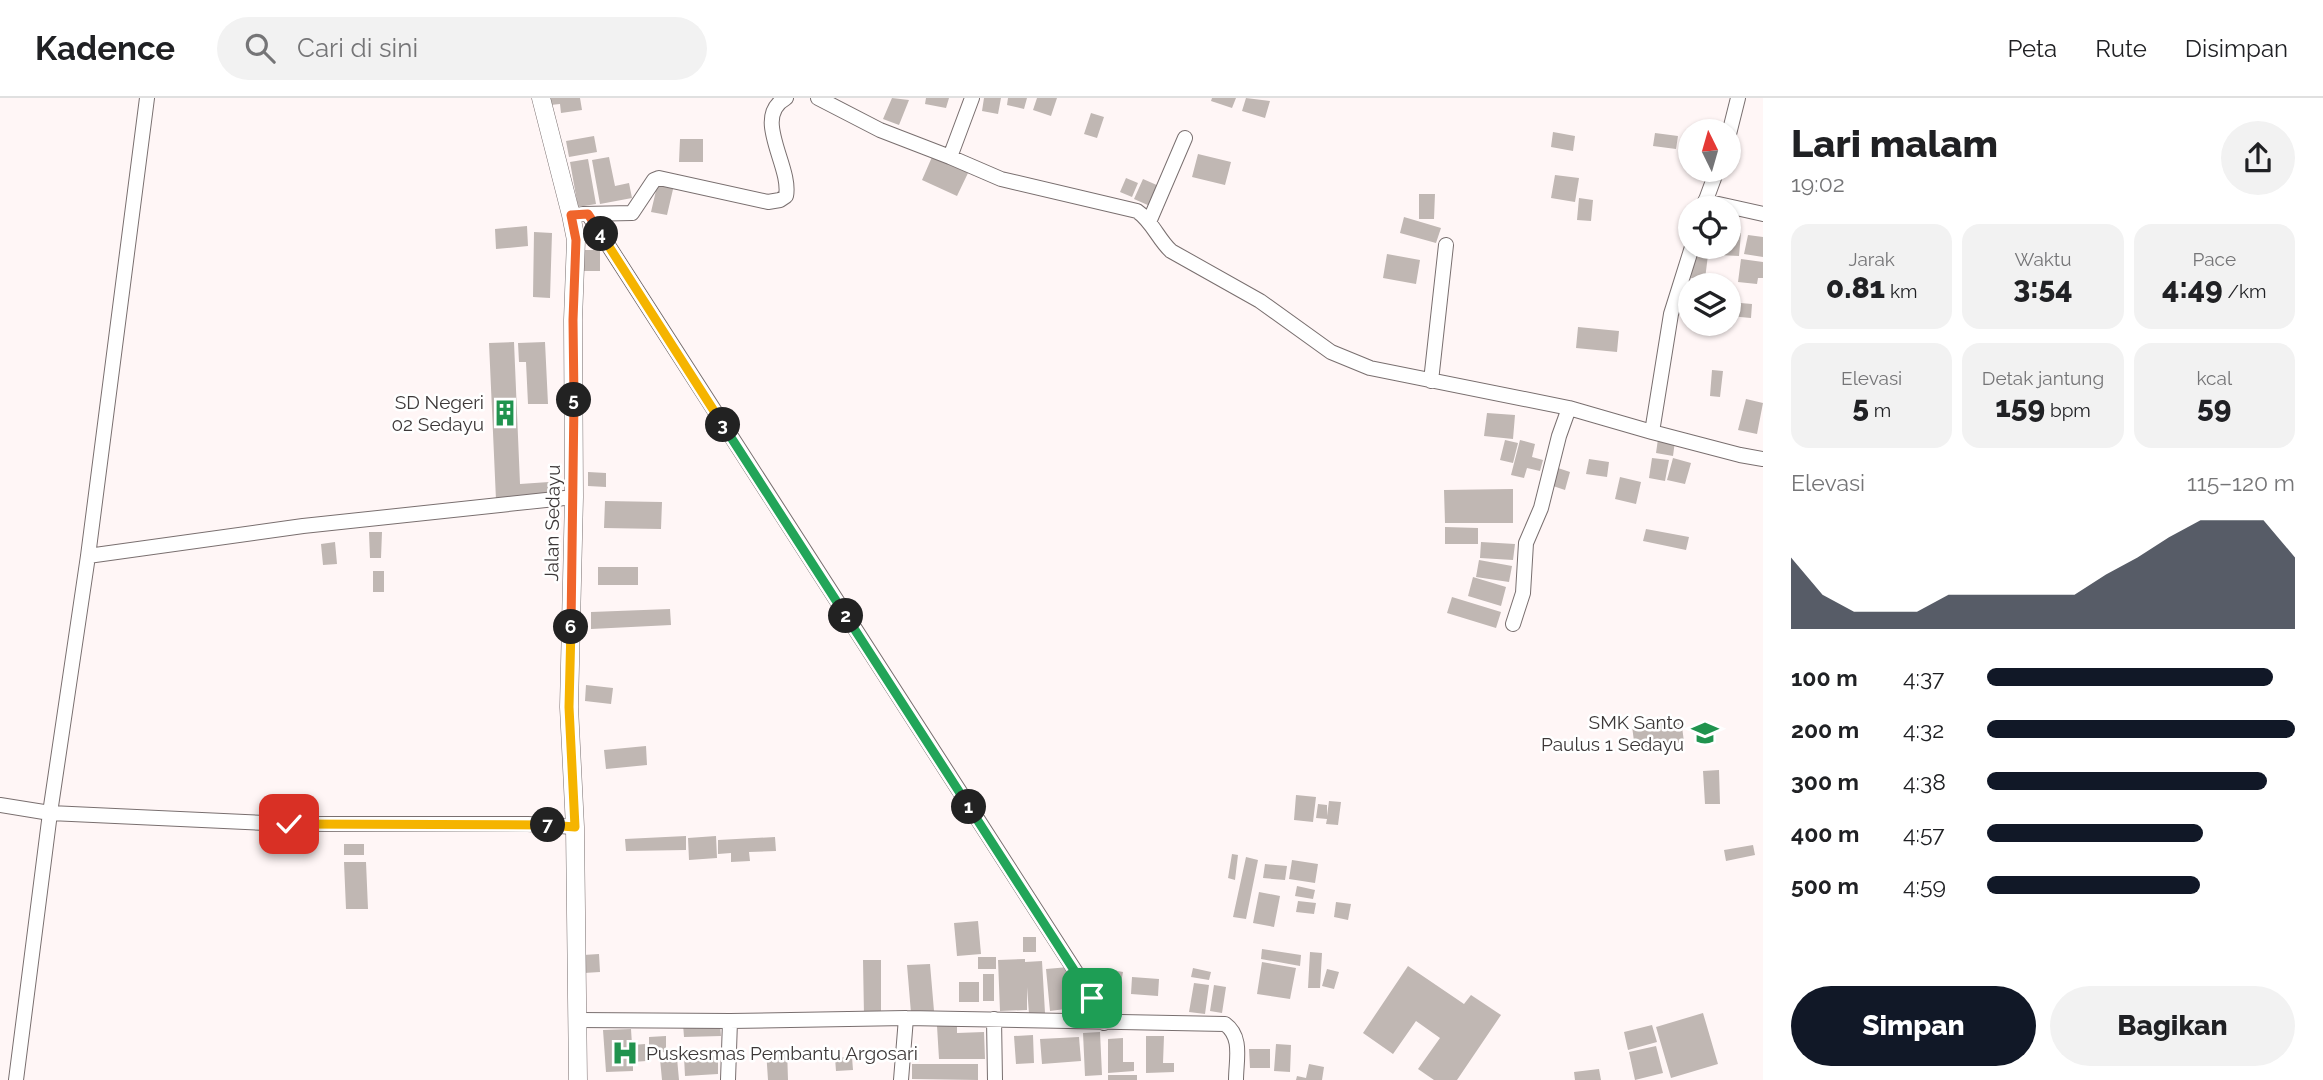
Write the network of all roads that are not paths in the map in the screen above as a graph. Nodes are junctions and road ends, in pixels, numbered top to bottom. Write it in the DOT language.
graph roads {
  1 [pos="147,98"];
  2 [pos="541,98"];
  3 [pos="786,98"];
  4 [pos="818,98"];
  5 [pos="972,98"];
  6 [pos="1738,98"];
  7 [pos="1733,119"];
  8 [pos="1185,138"];
  9 [pos="950,157"];
  10 [pos="1741,211"];
  11 [pos="580,214"];
  12 [pos="1763,214"];
  13 [pos="1149,222"];
  14 [pos="1446,245"];
  15 [pos="1688,259"];
  16 [pos="1431,381"];
  17 [pos="1569,408"];
  18 [pos="1652,432"];
  19 [pos="1763,459"];
  20 [pos="574,497"];
  21 [pos="88,556"];
  22 [pos="1513,624"];
  23 [pos="0,805"];
  24 [pos="50,813"];
  25 [pos="575,827"];
  26 [pos="906,1018"];
  27 [pos="994,1019"];
  28 [pos="578,1020"];
  29 [pos="730,1021"];
  30 [pos="1104,1023"];
  31 [pos="16,1080"];
  32 [pos="578,1080"];
  33 [pos="728,1080"];
  34 [pos="901,1080"];
  35 [pos="995,1080"];
  36 [pos="1236,1080"];
  1 -- 21 [label="street"];
  2 -- 11 [label="street, Jalan Sedayu"];
  3 -- 11 [label="street"];
  4 -- 9 [label="street"];
  5 -- 9 [label="street"];
  6 -- 7 [label="street"];
  8 -- 13 [label="street"];
  9 -- 13 [label="street"];
  10 -- 12 [label="street"];
  11 -- 20 [label="street, Jalan Sedayu"];
  11 -- 30 [label="street"];
  13 -- 16 [label="street"];
  14 -- 16 [label="street"];
  15 -- 18 [label="street"];
  16 -- 17 [label="street"];
  17 -- 18 [label="street"];
  17 -- 22 [label="street"];
  18 -- 19 [label="street"];
  20 -- 21 [label="street"];
  20 -- 25 [label="street, Jalan Sedayu"];
  21 -- 24 [label="street"];
  23 -- 24 [label="street"];
  24 -- 25 [label="street"];
  24 -- 31 [label="street"];
  25 -- 28 [label="street, Jalan Sedayu"];
  26 -- 27 [label="street"];
  26 -- 29 [label="street"];
  26 -- 34 [label="street"];
  27 -- 30 [label="street"];
  27 -- 35 [label="street"];
  28 -- 29 [label="street"];
  28 -- 32 [label="street, Jalan Sedayu"];
  29 -- 33 [label="street"];
  30 -- 36 [label="street"];
}
